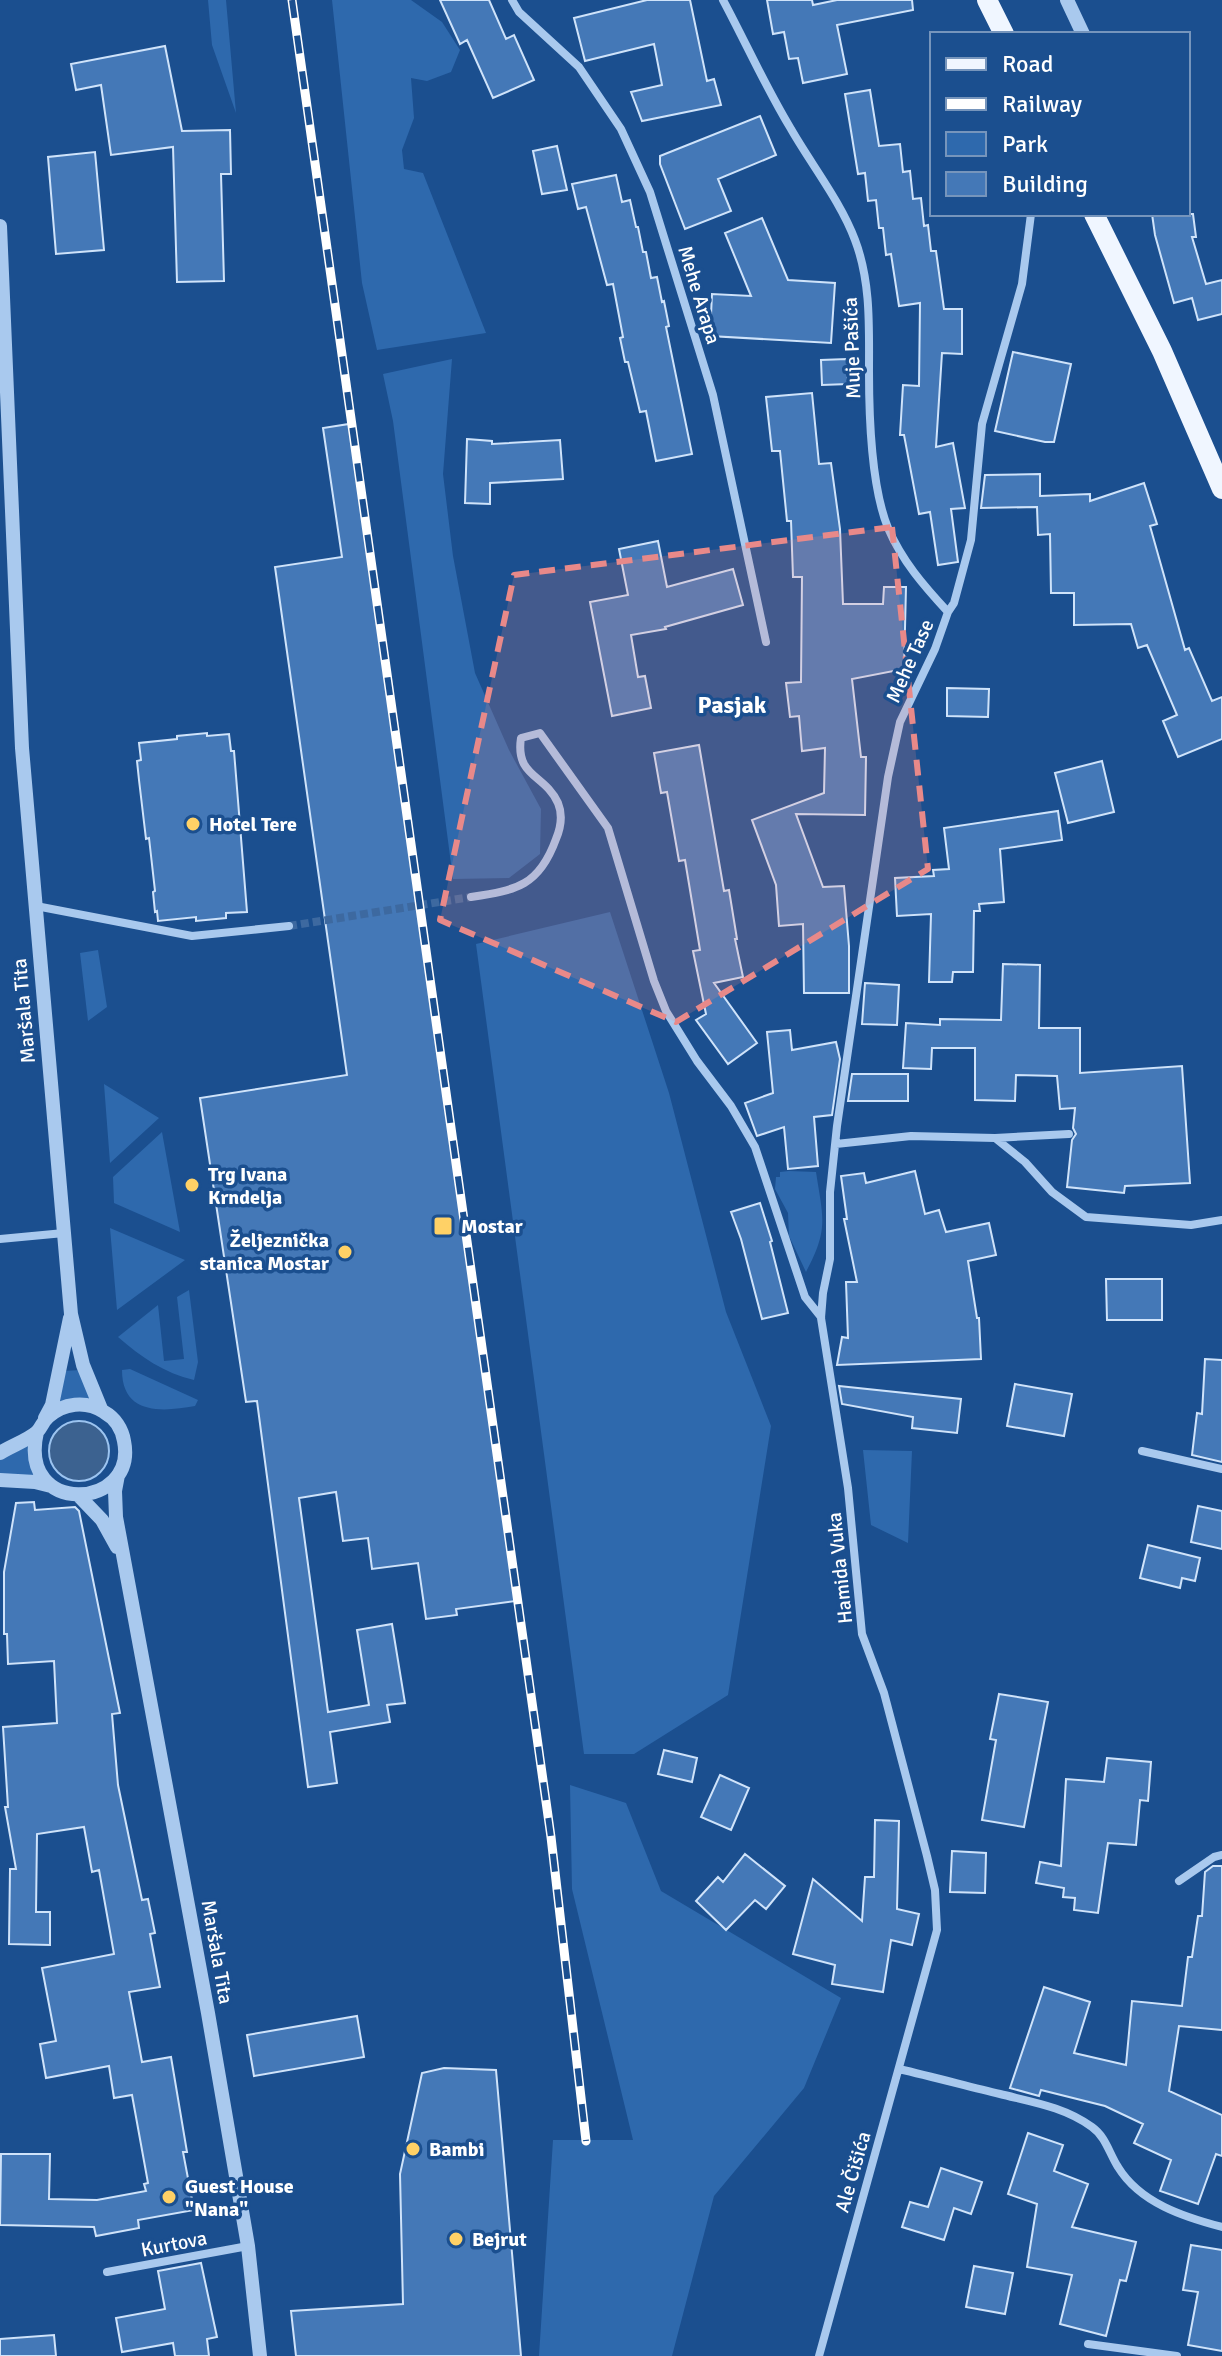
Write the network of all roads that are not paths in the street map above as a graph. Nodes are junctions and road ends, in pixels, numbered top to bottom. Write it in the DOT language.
graph roads {
  1 [pos="512,0"];
  2 [pos="723,0"];
  3 [pos="987,0"];
  4 [pos="1067,0"];
  5 [pos="1003,32"];
  6 [pos="1082,32"];
  7 [pos="1031,216"];
  8 [pos="1095,216"];
  9 [pos="0,226"];
  10 [pos="1222,489"];
  11 [pos="948,612"];
  12 [pos="766,642"];
  13 [pos="471,897"];
  14 [pos="35,906"];
  15 [pos="289,926"];
  16 [pos="837,1126"];
  17 [pos="1069,1134"];
  18 [pos="995,1138"];
  19 [pos="836,1144"];
  20 [pos="1222,1220"];
  21 [pos="64,1233"];
  22 [pos="0,1239"];
  23 [pos="71,1314"];
  24 [pos="821,1318"];
  25 [pos="101,1409"];
  26 [pos="41,1426"];
  27 [pos="1142,1451"];
  28 [pos="0,1453"];
  29 [pos="1222,1469"];
  30 [pos="118,1475"];
  31 [pos="2,1481"];
  32 [pos="51,1486"];
  33 [pos="79,1496"];
  34 [pos="123,1558"];
  35 [pos="1222,1855"];
  36 [pos="1179,1881"];
  37 [pos="920,1996"];
  38 [pos="899,2069"];
  39 [pos="1222,2227"];
  40 [pos="248,2246"];
  41 [pos="107,2272"];
  42 [pos="1088,2344"];
  43 [pos="260,2356"];
  44 [pos="819,2356"];
  45 [pos="1177,2356"];
  1 -- 12 [label="street, Mehe Arapa"];
  2 -- 11 [label="street, Muje Pašića"];
  3 -- 5 [label="main road"];
  4 -- 6 [label="street"];
  7 -- 11 [label="street, Mehe Tase"];
  8 -- 10 [label="main road"];
  9 -- 14 [label="street, Maršala Tita"];
  11 -- 16 [label="street, Mehe Tase"];
  13 -- 24 [label="street"];
  14 -- 15 [label="street"];
  14 -- 21 [label="street, Maršala Tita"];
  16 -- 19 [label="street, Hamida Vuka"];
  17 -- 18 [label="street"];
  18 -- 19 [label="street"];
  18 -- 20 [label="street"];
  19 -- 24 [label="street, Hamida Vuka"];
  21 -- 22 [label="street"];
  21 -- 23 [label="street, Maršala Tita"];
  23 -- 25 [label="street, Maršala Tita"];
  23 -- 26 [label="street, Maršala Tita"];
  24 -- 37 [label="street, Hamida Vuka"];
  25 -- 26 [label="street"];
  25 -- 30 [label="street"];
  26 -- 28 [label="street"];
  26 -- 32 [label="street"];
  27 -- 29 [label="street"];
  30 -- 33 [label="street"];
  30 -- 34 [label="street, Maršala Tita"];
  31 -- 32 [label="street"];
  32 -- 33 [label="street"];
  33 -- 34 [label="street, Maršala Tita"];
  34 -- 40 [label="street, Maršala Tita"];
  35 -- 36 [label="street"];
  37 -- 38 [label="street, Ale Čišića"];
  38 -- 39 [label="street"];
  38 -- 44 [label="street, Ale Čišića"];
  40 -- 41 [label="street, Kurtova"];
  40 -- 43 [label="street, Maršala Tita"];
  42 -- 45 [label="street"];
}
